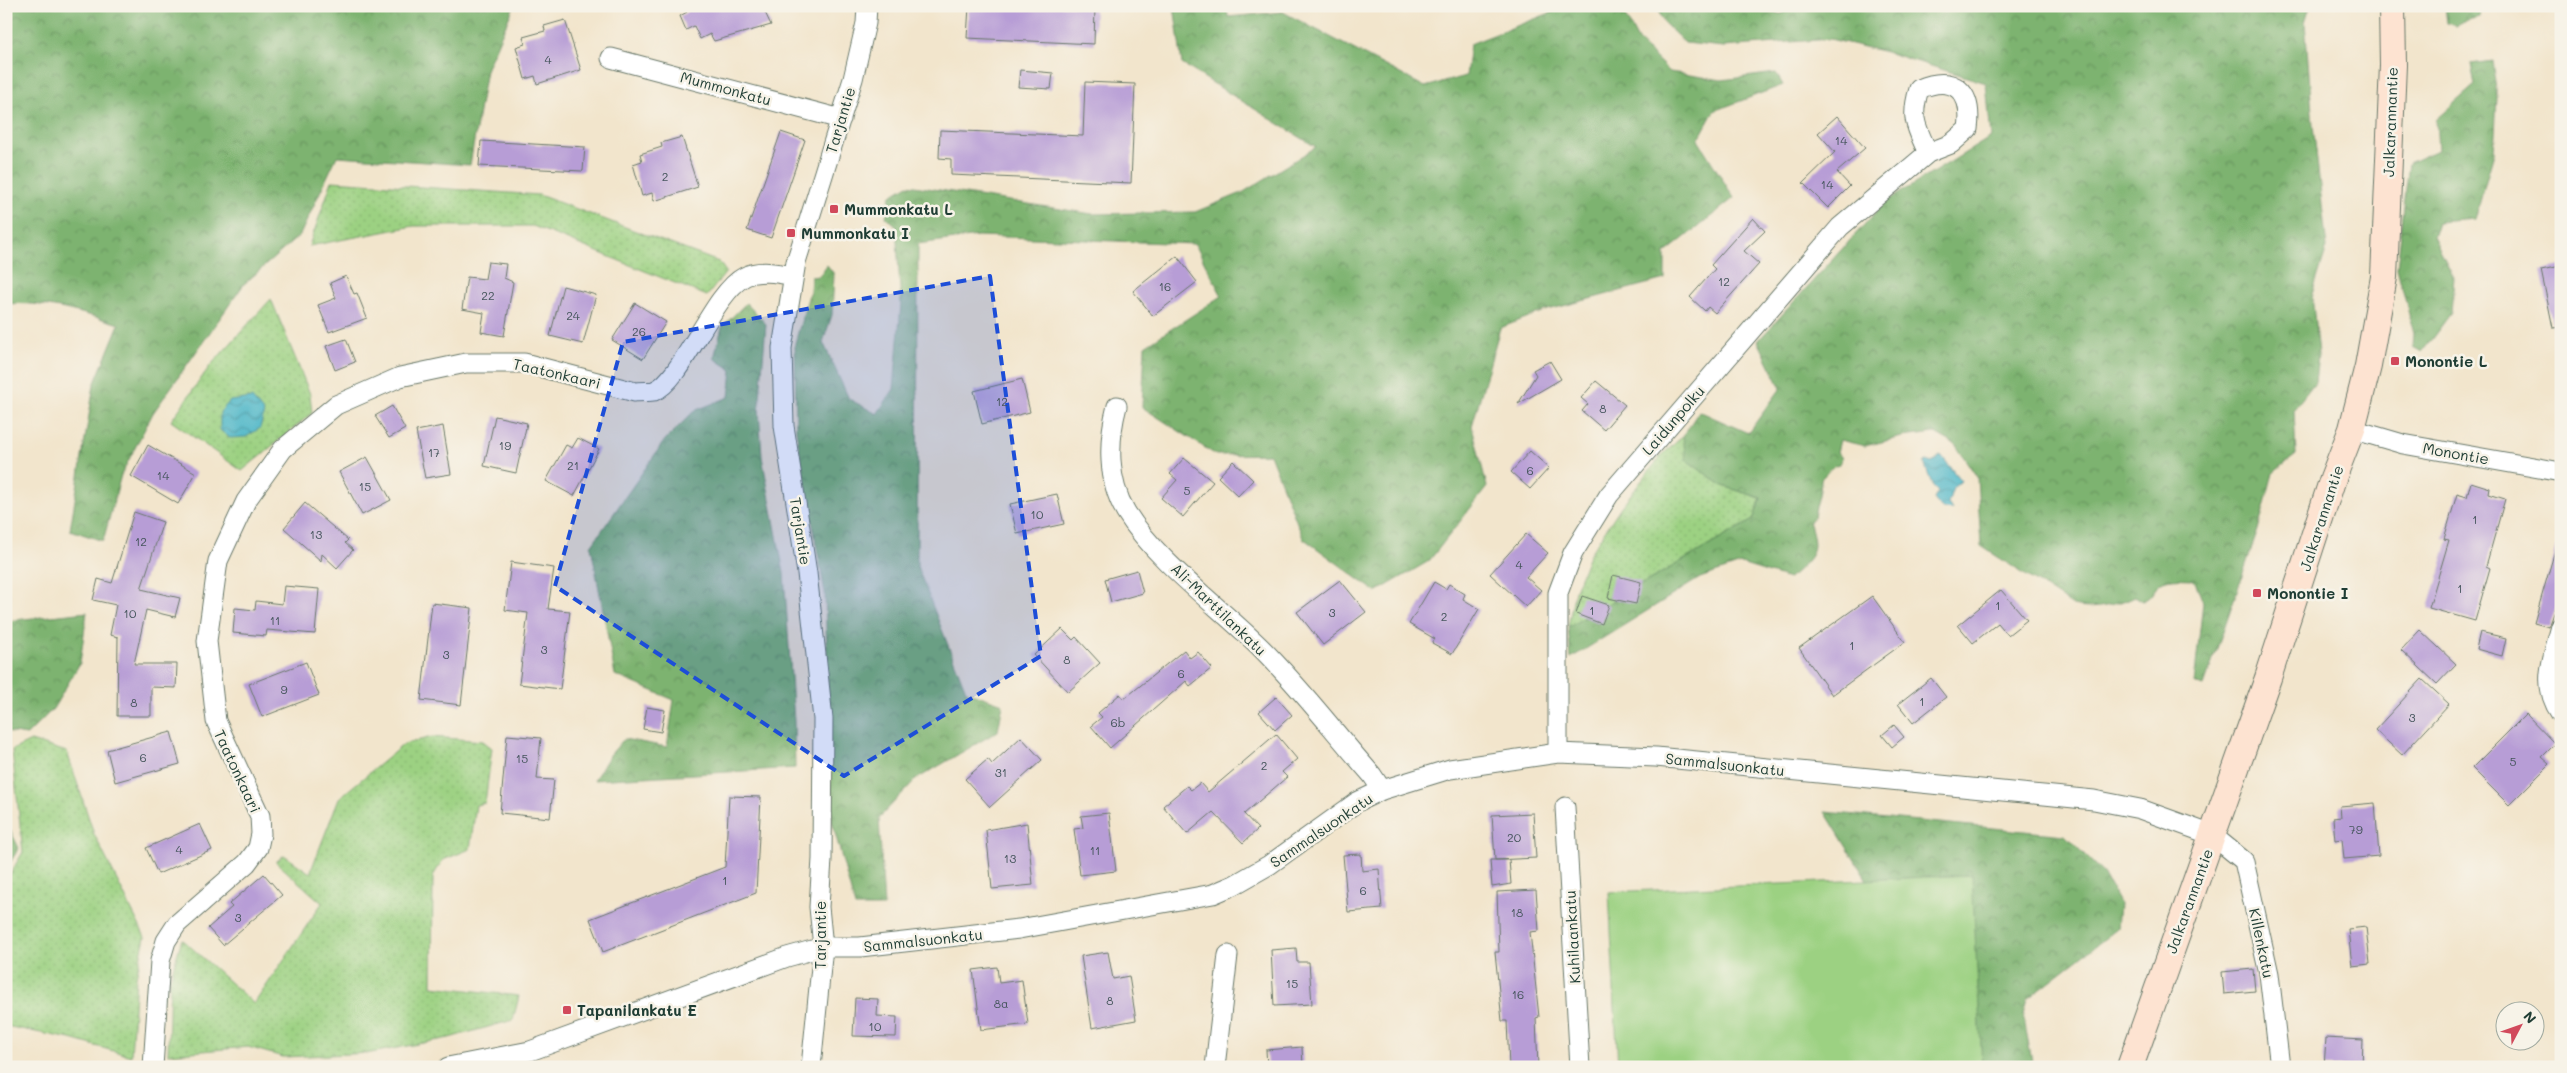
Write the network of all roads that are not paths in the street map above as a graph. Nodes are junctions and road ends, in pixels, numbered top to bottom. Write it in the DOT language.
graph roads {
  1 [pos="867,6"];
  2 [pos="2392,6"];
  3 [pos="611,58"];
  4 [pos="841,119"];
  5 [pos="1928,153"];
  6 [pos="793,276"];
  7 [pos="1117,406"];
  8 [pos="2352,429"];
  9 [pos="2561,472"];
  10 [pos="2561,626"];
  11 [pos="2561,714"];
  12 [pos="1558,753"];
  13 [pos="1382,790"];
  14 [pos="1565,807"];
  15 [pos="2212,835"];
  16 [pos="823,947"];
  17 [pos="1228,955"];
  18 [pos="529,1059"];
  19 [pos="153,1067"];
  20 [pos="448,1067"];
  21 [pos="812,1067"];
  22 [pos="1215,1067"];
  23 [pos="1580,1067"];
  24 [pos="2130,1067"];
  25 [pos="2280,1067"];
  1 -- 4 [label="street, Tarjantie"];
  2 -- 8 [label="main road, Jalkarannantie"];
  3 -- 4 [label="street, Mummonkatu"];
  4 -- 6 [label="street, Tarjantie"];
  5 -- 12 [label="street, Laidunpolku"];
  6 -- 16 [label="street, Tarjantie"];
  6 -- 19 [label="street, Taatonkaari"];
  7 -- 13 [label="street, Ali-Marttilankatu"];
  8 -- 9 [label="street, Monontie"];
  8 -- 15 [label="main road, Jalkarannantie"];
  10 -- 11 [label="street"];
  12 -- 13 [label="street, Sammalsuonkatu"];
  12 -- 15 [label="street, Sammalsuonkatu"];
  13 -- 16 [label="street, Sammalsuonkatu"];
  14 -- 23 [label="street, Kuhilaankatu"];
  15 -- 24 [label="main road, Jalkarannantie"];
  15 -- 25 [label="street, Killenkatu"];
  16 -- 18 [label="street, Sammalsuonkatu"];
  16 -- 21 [label="street, Tarjantie"];
  17 -- 22 [label="street"];
  18 -- 20 [label="street, Sammalsuonkatu"];
}
